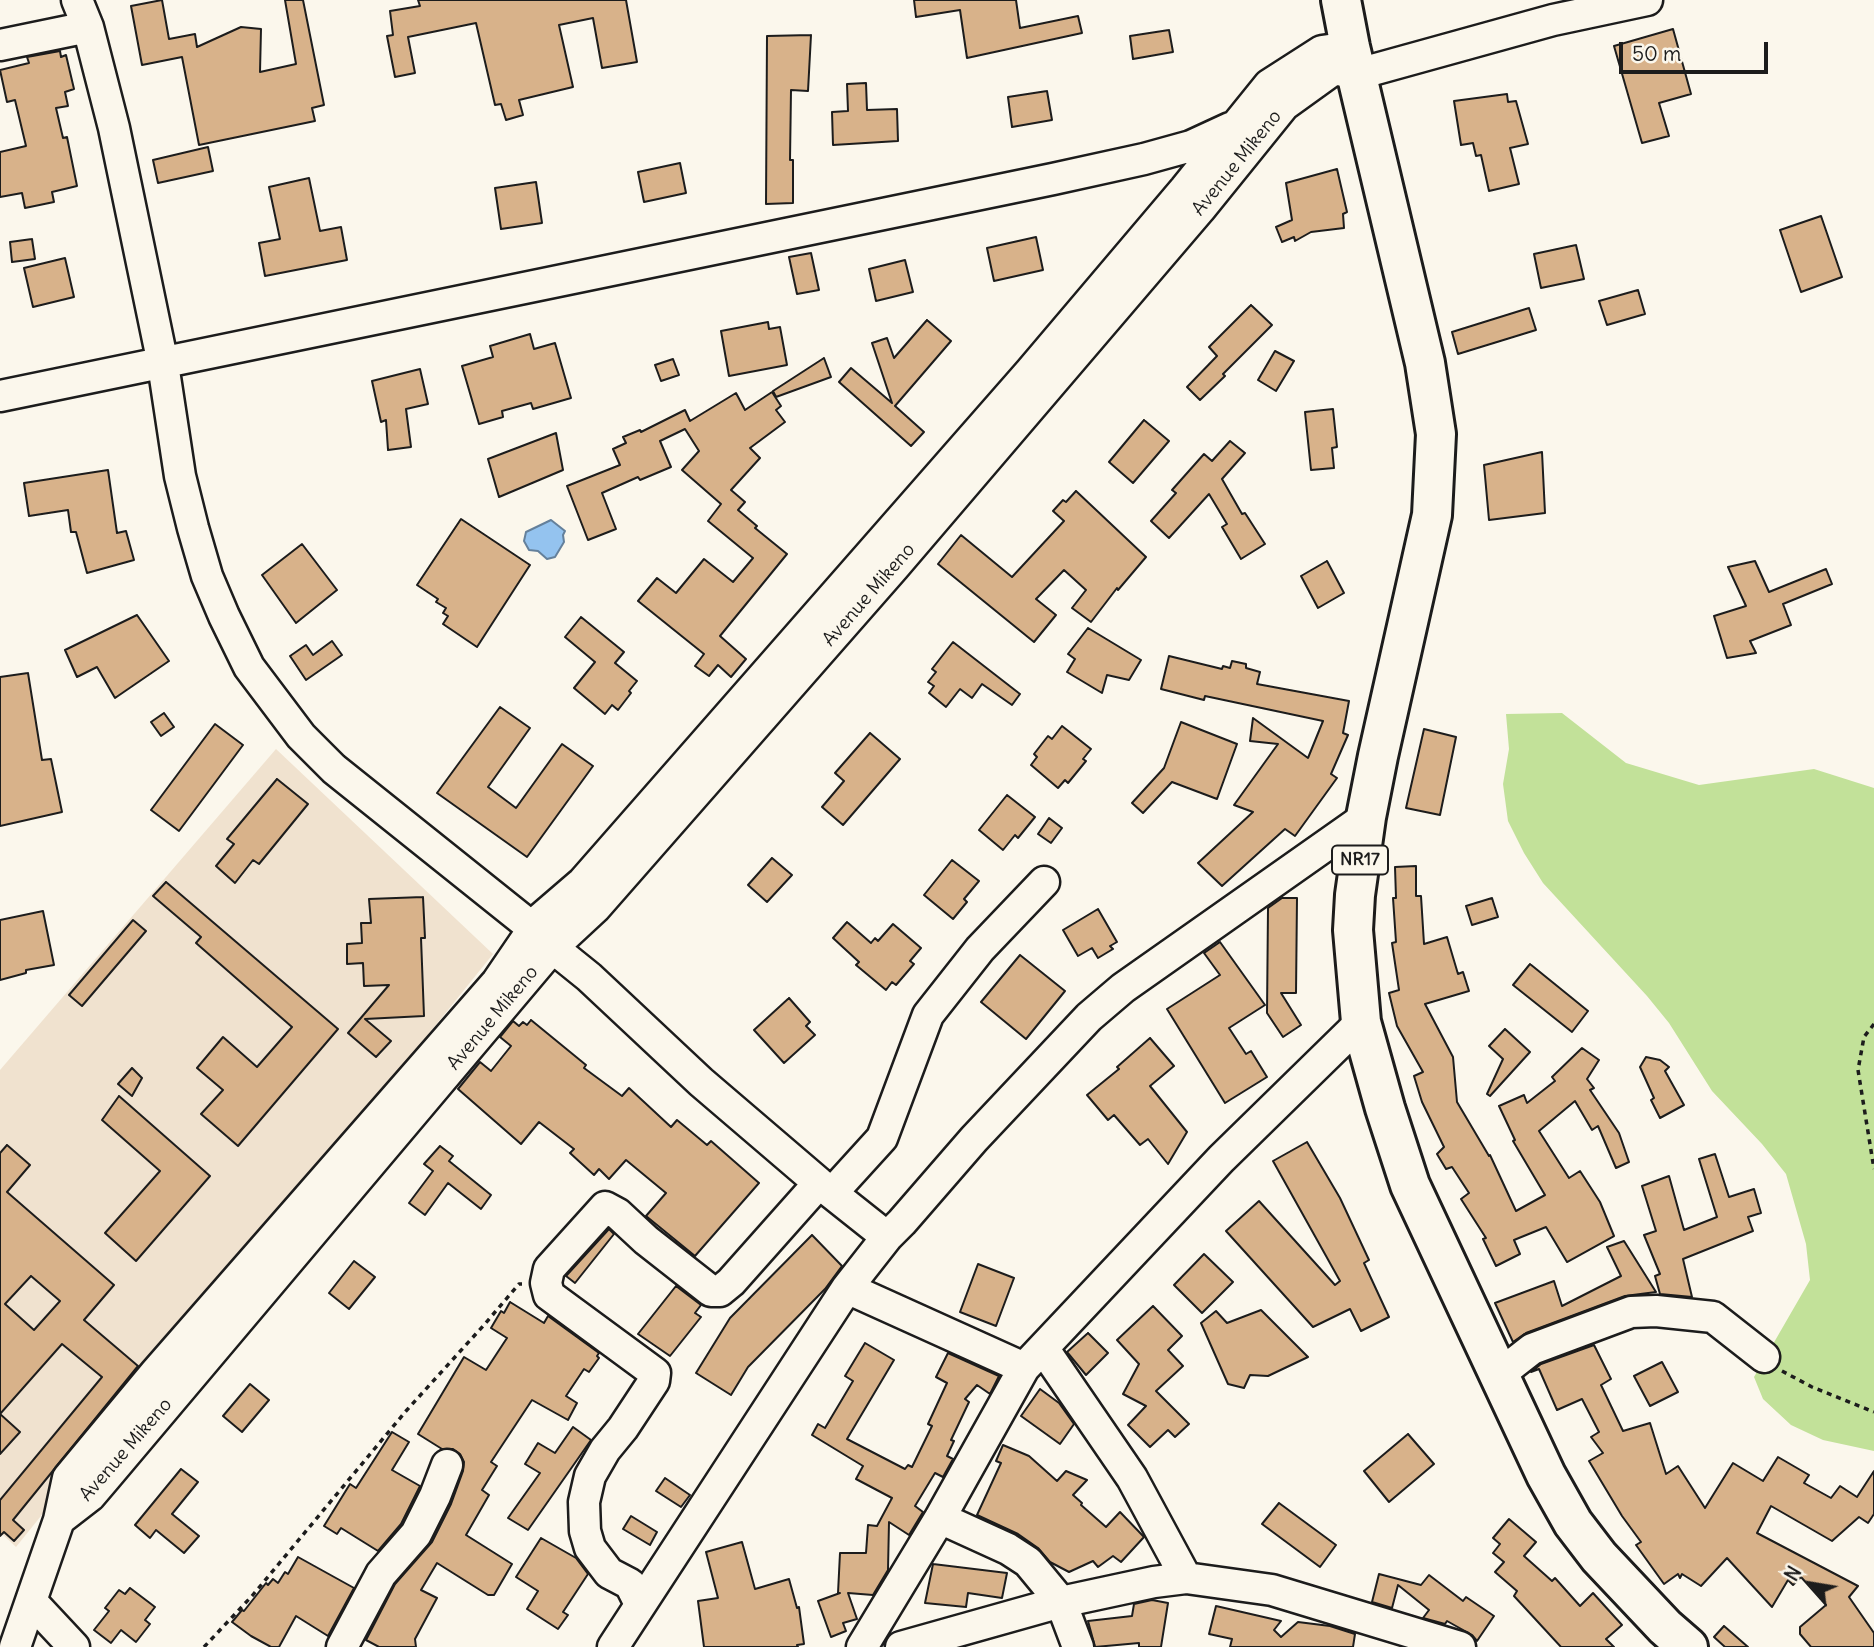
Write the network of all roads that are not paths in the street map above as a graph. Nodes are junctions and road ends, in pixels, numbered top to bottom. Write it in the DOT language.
graph roads {
  1 [pos="77,0"];
  2 [pos="1341,0"];
  3 [pos="1647,0"];
  4 [pos="89,27"];
  5 [pos="0,45"];
  6 [pos="1354,60"];
  7 [pos="1251,127"];
  8 [pos="1194,160"];
  9 [pos="1205,204"];
  10 [pos="163,364"];
  11 [pos="0,396"];
  12 [pos="1366,817"];
  13 [pos="1044,882"];
  14 [pos="543,939"];
  15 [pos="1361,1022"];
  16 [pos="826,1188"];
  17 [pos="887,1237"];
  18 [pos="847,1288"];
  19 [pos="1764,1357"];
  20 [pos="1033,1358"];
  21 [pos="1500,1374"];
  22 [pos="447,1465"];
  23 [pos="90,1496"];
  24 [pos="940,1518"];
  25 [pos="59,1520"];
  26 [pos="1186,1578"];
  27 [pos="1061,1602"];
  28 [pos="640,1604"];
  29 [pos="36,1607"];
  30 [pos="1667,1640"];
  31 [pos="15,1647"];
  32 [pos="74,1647"];
  33 [pos="342,1647"];
  34 [pos="613,1647"];
  35 [pos="862,1647"];
  36 [pos="901,1647"];
  37 [pos="1078,1647"];
  38 [pos="1460,1647"];
  1 -- 4 [label="street"];
  2 -- 6 [label="main road, NR17"];
  3 -- 6 [label="street, Avenue Mikeno"];
  4 -- 5 [label="street"];
  4 -- 10 [label="street"];
  6 -- 7 [label="street, Avenue Mikeno"];
  6 -- 12 [label="main road, NR17"];
  7 -- 8 [label="street, Avenue Mikeno"];
  7 -- 9 [label="street, Avenue Mikeno"];
  8 -- 9 [label="street"];
  8 -- 10 [label="street"];
  8 -- 14 [label="street, Avenue Mikeno"];
  9 -- 14 [label="street, Avenue Mikeno"];
  10 -- 11 [label="street"];
  10 -- 14 [label="street"];
  12 -- 15 [label="main road, NR17"];
  12 -- 17 [label="street"];
  13 -- 16 [label="street"];
  14 -- 16 [label="street"];
  14 -- 23 [label="street, Avenue Mikeno"];
  14 -- 25 [label="street, Avenue Mikeno"];
  15 -- 20 [label="street"];
  15 -- 21 [label="main road, NR17"];
  16 -- 17 [label="street"];
  16 -- 28 [label="street"];
  17 -- 18 [label="street"];
  18 -- 20 [label="street"];
  18 -- 28 [label="street"];
  19 -- 21 [label="street"];
  20 -- 24 [label="street"];
  20 -- 26 [label="street"];
  21 -- 30 [label="main road, NR17"];
  22 -- 33 [label="street"];
  23 -- 25 [label="street, Avenue Mikeno"];
  23 -- 29 [label="street"];
  24 -- 27 [label="street"];
  24 -- 35 [label="street"];
  25 -- 29 [label="street"];
  26 -- 27 [label="street"];
  26 -- 38 [label="street"];
  27 -- 36 [label="street"];
  27 -- 37 [label="street"];
  28 -- 34 [label="street"];
  29 -- 31 [label="street"];
  29 -- 32 [label="street"];
}
